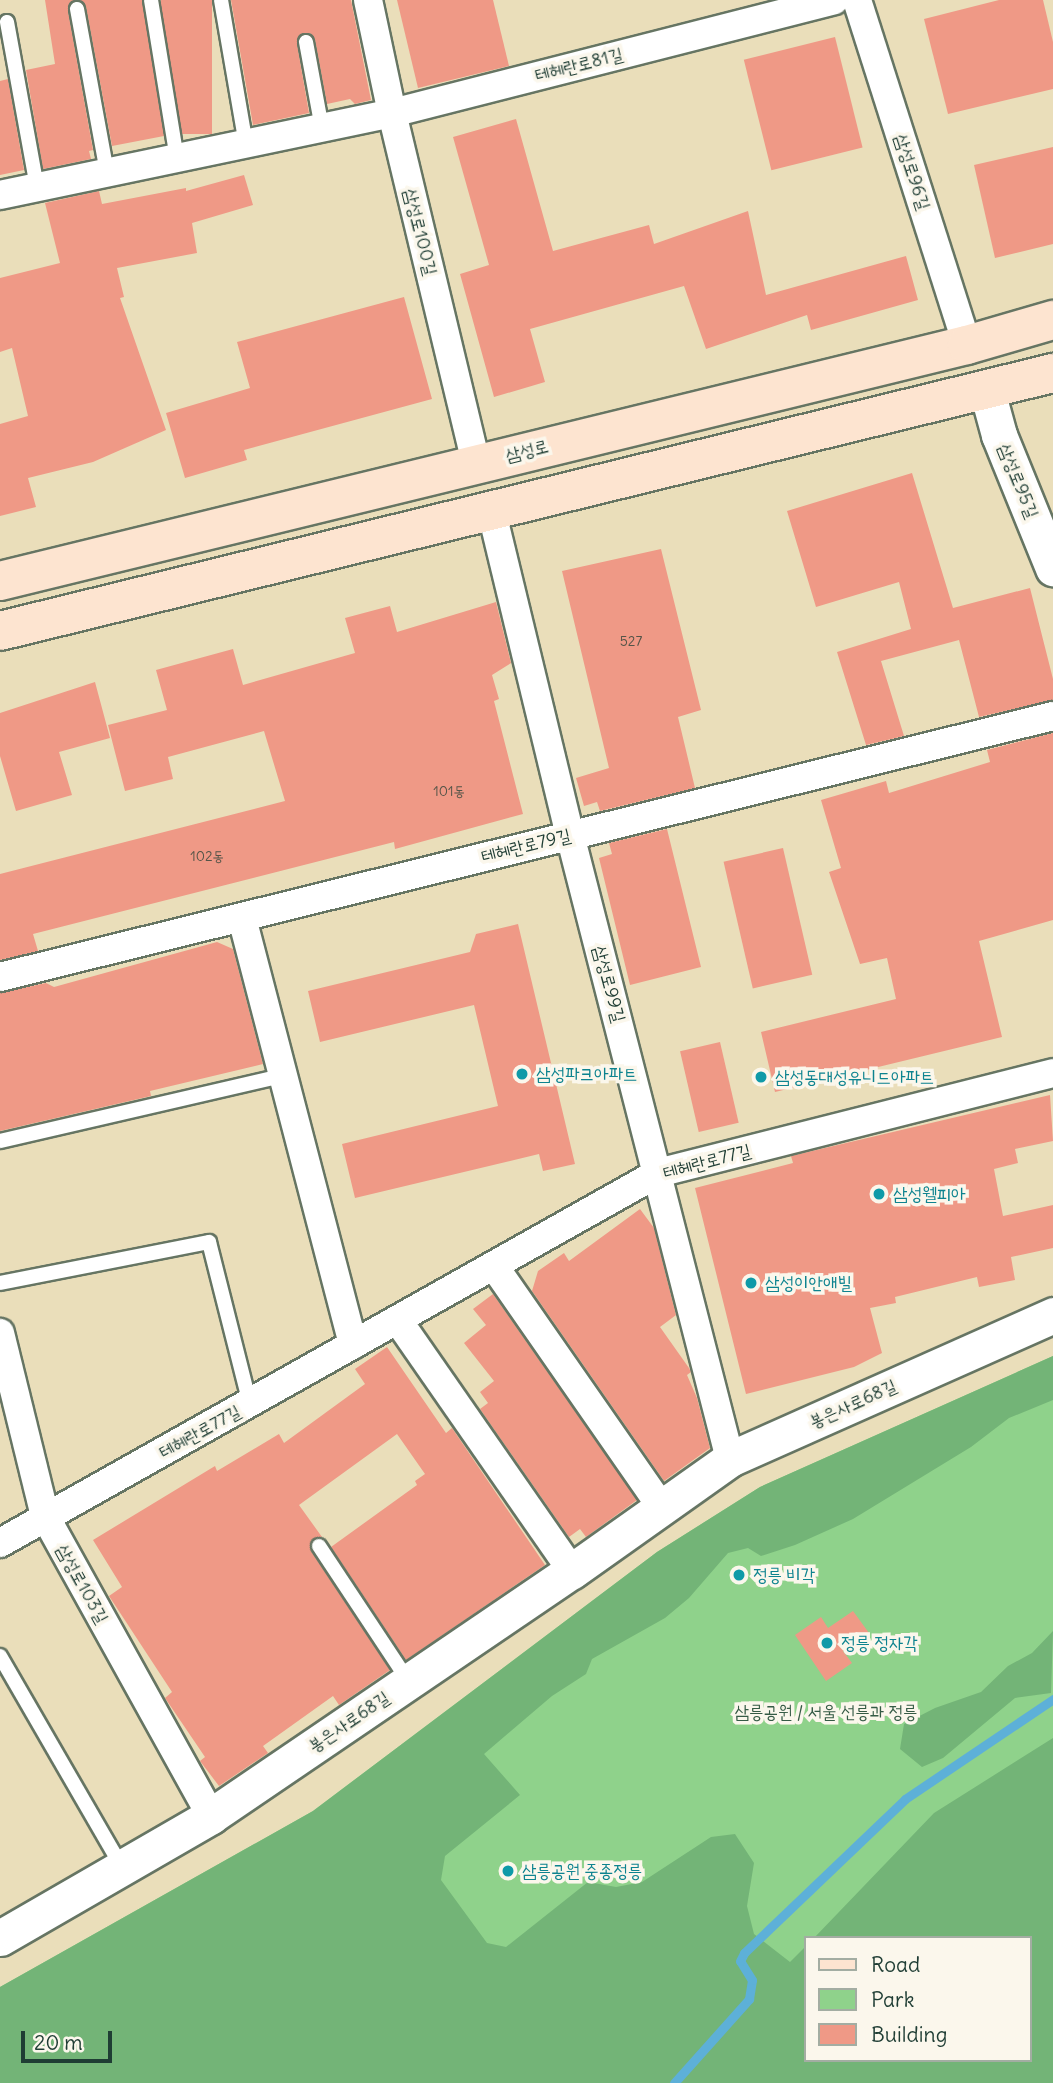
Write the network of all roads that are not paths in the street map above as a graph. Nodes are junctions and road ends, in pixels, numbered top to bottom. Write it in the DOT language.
graph roads {
  1 [pos="150,0"];
  2 [pos="221,0"];
  3 [pos="368,0"];
  4 [pos="834,0"];
  5 [pos="857,0"];
  6 [pos="77,9"];
  7 [pos="7,22"];
  8 [pos="306,42"];
  9 [pos="392,113"];
  10 [pos="322,128"];
  11 [pos="246,144"];
  12 [pos="177,158"];
  13 [pos="107,173"];
  14 [pos="37,187"];
  15 [pos="0,195"];
  16 [pos="1053,320"];
  17 [pos="967,345"];
  18 [pos="1053,373"];
  19 [pos="987,391"];
  20 [pos="476,463"];
  21 [pos="491,509"];
  22 [pos="1053,569"];
  23 [pos="0,581"];
  24 [pos="0,631"];
  25 [pos="1053,716"];
  26 [pos="569,835"];
  27 [pos="242,918"];
  28 [pos="0,978"];
  29 [pos="1053,1073"];
  30 [pos="282,1076"];
  31 [pos="0,1141"];
  32 [pos="659,1174"];
  33 [pos="494,1266"];
  34 [pos="0,1283"];
  35 [pos="1053,1315"];
  36 [pos="400,1322"];
  37 [pos="0,1333"];
  38 [pos="353,1345"];
  39 [pos="3,1367"];
  40 [pos="250,1404"];
  41 [pos="730,1459"];
  42 [pos="661,1506"];
  43 [pos="45,1516"];
  44 [pos="0,1543"];
  45 [pos="319,1546"];
  46 [pos="572,1571"];
  47 [pos="0,1656"];
  48 [pos="409,1682"];
  49 [pos="211,1816"];
  50 [pos="123,1869"];
  51 [pos="0,1938"];
  1 -- 12 [label="lane"];
  2 -- 11 [label="lane"];
  3 -- 9 [label="street, 삼성로100길"];
  4 -- 9 [label="street, 테헤란로81길"];
  5 -- 17 [label="street, 삼성로96길"];
  6 -- 13 [label="lane"];
  7 -- 14 [label="lane"];
  8 -- 10 [label="lane"];
  9 -- 10 [label="street, 테헤란로81길"];
  9 -- 20 [label="street, 삼성로100길"];
  10 -- 11 [label="street, 테헤란로81길"];
  11 -- 12 [label="street, 테헤란로81길"];
  12 -- 13 [label="street, 테헤란로81길"];
  13 -- 14 [label="street, 테헤란로81길"];
  14 -- 15 [label="street, 테헤란로81길"];
  16 -- 17 [label="main road, 삼성로"];
  17 -- 20 [label="main road, 삼성로"];
  18 -- 19 [label="main road"];
  19 -- 21 [label="main road"];
  19 -- 22 [label="street, 삼성로95길"];
  20 -- 23 [label="main road, 삼성로"];
  21 -- 24 [label="main road"];
  21 -- 26 [label="street, 삼성로99길"];
  25 -- 26 [label="street, 테헤란로79길"];
  26 -- 27 [label="street, 테헤란로79길"];
  26 -- 32 [label="street, 삼성로99길"];
  27 -- 28 [label="street, 테헤란로79길"];
  27 -- 30 [label="street"];
  29 -- 32 [label="street, 테헤란로77길"];
  30 -- 31 [label="lane"];
  30 -- 38 [label="street"];
  32 -- 33 [label="street, 테헤란로77길"];
  32 -- 41 [label="street, 삼성로99길"];
  33 -- 36 [label="street, 테헤란로77길"];
  33 -- 42 [label="street"];
  34 -- 40 [label="lane"];
  35 -- 41 [label="street, 봉은사로68길"];
  36 -- 38 [label="street, 테헤란로77길"];
  36 -- 46 [label="street"];
  37 -- 39 [label="street, 삼성로103길"];
  38 -- 40 [label="street, 테헤란로77길"];
  39 -- 43 [label="street, 삼성로103길"];
  40 -- 43 [label="street, 테헤란로77길"];
  41 -- 42 [label="street, 봉은사로68길"];
  42 -- 46 [label="street, 봉은사로68길"];
  43 -- 44 [label="street, 테헤란로77길"];
  43 -- 49 [label="street, 삼성로103길"];
  45 -- 48 [label="lane"];
  46 -- 48 [label="street, 봉은사로68길"];
  47 -- 50 [label="lane"];
  48 -- 49 [label="street, 봉은사로68길"];
  49 -- 50 [label="street, 봉은사로68길"];
  50 -- 51 [label="street, 봉은사로68길"];
}
